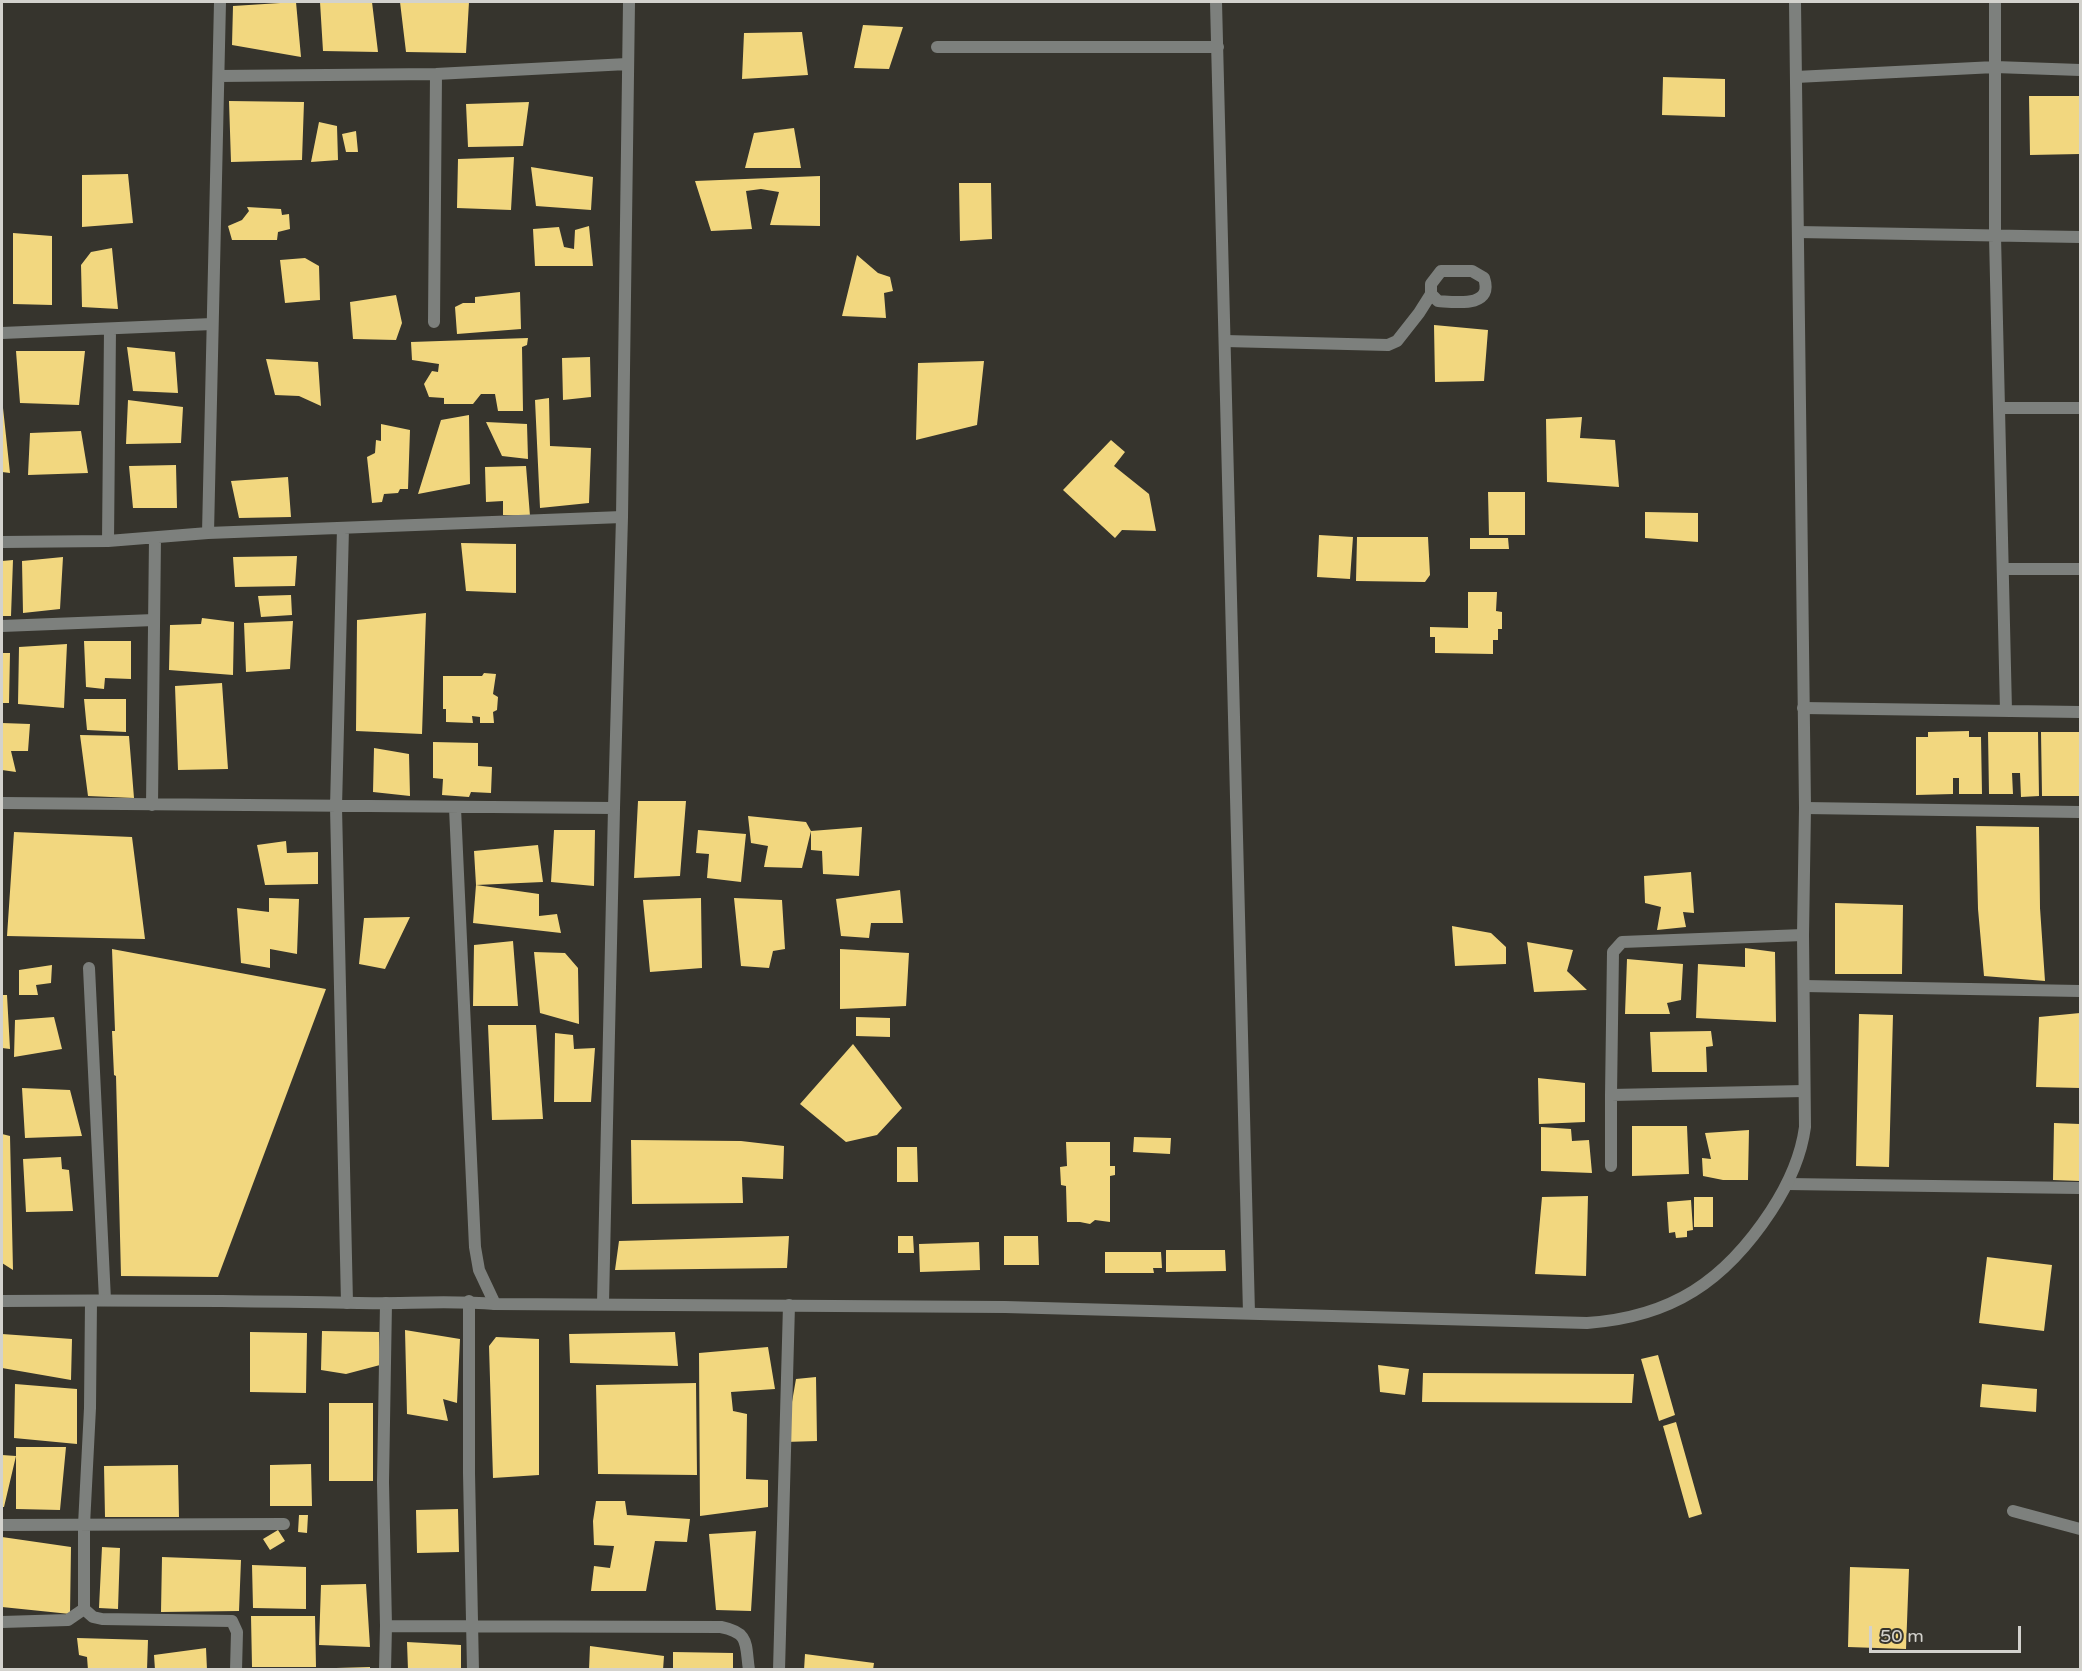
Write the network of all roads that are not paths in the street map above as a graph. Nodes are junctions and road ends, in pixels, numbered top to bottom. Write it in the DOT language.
graph roads {
  1 [pos="220,2"];
  2 [pos="629,2"];
  3 [pos="1216,2"];
  4 [pos="1795,2"];
  5 [pos="1995,2"];
  6 [pos="937,47"];
  7 [pos="1218,47"];
  8 [pos="627,64"];
  9 [pos="1995,67"];
  10 [pos="2080,69"];
  11 [pos="436,74"];
  12 [pos="219,76"];
  13 [pos="1796,77"];
  14 [pos="1798,232"];
  15 [pos="1995,236"];
  16 [pos="2080,237"];
  17 [pos="1431,294"];
  18 [pos="434,322"];
  19 [pos="212,324"];
  20 [pos="110,329"];
  21 [pos="2,333"];
  22 [pos="1225,341"];
  23 [pos="1999,408"];
  24 [pos="2080,408"];
  25 [pos="622,516"];
  26 [pos="343,528"];
  27 [pos="208,533"];
  28 [pos="155,538"];
  29 [pos="108,541"];
  30 [pos="2,542"];
  31 [pos="2003,569"];
  32 [pos="2080,569"];
  33 [pos="154,620"];
  34 [pos="2,627"];
  35 [pos="1803,708"];
  36 [pos="2006,711"];
  37 [pos="2080,712"];
  38 [pos="2,803"];
  39 [pos="152,805"];
  40 [pos="336,807"];
  41 [pos="455,808"];
  42 [pos="614,808"];
  43 [pos="1804,808"];
  44 [pos="2080,812"];
  45 [pos="1803,935"];
  46 [pos="89,968"];
  47 [pos="1804,986"];
  48 [pos="2080,991"];
  49 [pos="1804,1090"];
  50 [pos="1611,1095"];
  51 [pos="1611,1166"];
  52 [pos="1787,1184"];
  53 [pos="2080,1188"];
  54 [pos="91,1300"];
  55 [pos="105,1300"];
  56 [pos="2,1301"];
  57 [pos="469,1301"];
  58 [pos="347,1303"];
  59 [pos="603,1303"];
  60 [pos="386,1304"];
  61 [pos="495,1304"];
  62 [pos="789,1305"];
  63 [pos="1249,1313"];
  64 [pos="2013,1511"];
  65 [pos="284,1524"];
  66 [pos="2,1525"];
  67 [pos="84,1525"];
  68 [pos="2080,1529"];
  69 [pos="84,1609"];
  70 [pos="2,1622"];
  71 [pos="386,1626"];
  72 [pos="473,1627"];
  73 [pos="236,1670"];
  74 [pos="385,1670"];
  75 [pos="473,1670"];
  76 [pos="749,1670"];
  77 [pos="779,1670"];
  1 -- 12 [label="street"];
  2 -- 8 [label="street"];
  3 -- 7 [label="street"];
  4 -- 13 [label="street"];
  5 -- 9 [label="street"];
  6 -- 7 [label="street"];
  7 -- 22 [label="street"];
  8 -- 11 [label="street"];
  8 -- 25 [label="street"];
  9 -- 10 [label="street"];
  9 -- 13 [label="street"];
  9 -- 15 [label="street"];
  11 -- 12 [label="street"];
  11 -- 18 [label="street"];
  12 -- 19 [label="street"];
  13 -- 14 [label="street"];
  14 -- 15 [label="street"];
  14 -- 35 [label="street"];
  15 -- 16 [label="street"];
  15 -- 23 [label="street"];
  17 -- 22 [label="street"];
  19 -- 20 [label="street"];
  19 -- 27 [label="street"];
  20 -- 21 [label="street"];
  20 -- 29 [label="street"];
  22 -- 63 [label="street"];
  23 -- 24 [label="street"];
  23 -- 31 [label="street"];
  25 -- 26 [label="street"];
  25 -- 42 [label="street"];
  26 -- 27 [label="street"];
  26 -- 40 [label="street"];
  27 -- 28 [label="street"];
  28 -- 29 [label="street"];
  28 -- 33 [label="street"];
  29 -- 30 [label="street"];
  31 -- 32 [label="street"];
  31 -- 36 [label="street"];
  33 -- 34 [label="street"];
  33 -- 39 [label="street"];
  35 -- 36 [label="street"];
  35 -- 43 [label="street"];
  36 -- 37 [label="street"];
  38 -- 39 [label="street"];
  39 -- 40 [label="street"];
  40 -- 41 [label="street"];
  40 -- 58 [label="street"];
  41 -- 42 [label="street"];
  41 -- 61 [label="street"];
  42 -- 59 [label="street"];
  43 -- 44 [label="street"];
  43 -- 45 [label="street"];
  45 -- 47 [label="street"];
  45 -- 50 [label="street"];
  46 -- 55 [label="street"];
  47 -- 48 [label="street"];
  47 -- 49 [label="street"];
  49 -- 50 [label="street"];
  49 -- 52 [label="street"];
  50 -- 51 [label="street"];
  52 -- 53 [label="street"];
  52 -- 63 [label="street"];
  54 -- 55 [label="street"];
  54 -- 56 [label="street"];
  54 -- 67 [label="street"];
  55 -- 58 [label="street"];
  57 -- 60 [label="street"];
  57 -- 61 [label="street"];
  57 -- 72 [label="street"];
  58 -- 60 [label="street"];
  59 -- 61 [label="street"];
  59 -- 62 [label="street"];
  60 -- 71 [label="street"];
  62 -- 63 [label="street"];
  62 -- 77 [label="street"];
  64 -- 68 [label="street"];
  65 -- 67 [label="street"];
  66 -- 67 [label="street"];
  67 -- 69 [label="street"];
  69 -- 70 [label="street"];
  69 -- 73 [label="street"];
  71 -- 72 [label="street"];
  71 -- 74 [label="street"];
  72 -- 75 [label="street"];
  72 -- 76 [label="street"];
}
